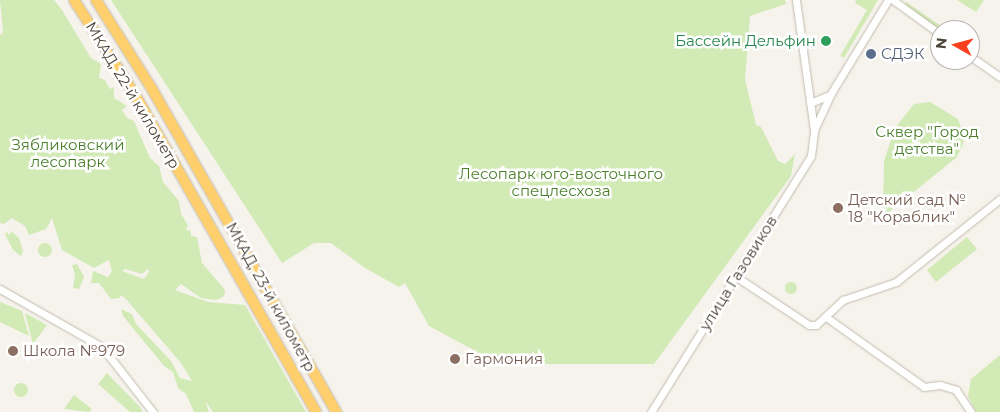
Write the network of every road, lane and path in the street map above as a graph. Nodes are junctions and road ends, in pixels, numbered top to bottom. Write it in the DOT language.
graph roads {
  1 [pos="74,0"];
  2 [pos="96,0"];
  3 [pos="796,0"];
  4 [pos="888,0"];
  5 [pos="893,0"];
  6 [pos="930,27"];
  7 [pos="980,63"];
  8 [pos="1000,77"];
  9 [pos="830,95"];
  10 [pos="810,103"];
  11 [pos="814,130"];
  12 [pos="206,182"];
  13 [pos="190,191"];
  14 [pos="1000,199"];
  15 [pos="735,276"];
  16 [pos="0,290"];
  17 [pos="826,317"];
  18 [pos="153,412"];
  19 [pos="316,412"];
  20 [pos="336,412"];
  21 [pos="651,412"];
  22 [pos="971,412"];
  1 -- 13 [label="highway, МКАД, 22-й километр"];
  2 -- 12 [label="highway, МКАД, 22-й километр"];
  3 -- 10 [label="street"];
  4 -- 9 [label="street"];
  5 -- 6 [label="street"];
  7 -- 8 [label="street"];
  9 -- 10 [label="street"];
  9 -- 11 [label="street"];
  10 -- 11 [label="street"];
  11 -- 15 [label="street, улица Газовиков"];
  12 -- 20 [label="highway, МКАД, 23-й километр"];
  13 -- 19 [label="highway, МКАД, 23-й километр"];
  14 -- 17 [label="street"];
  15 -- 17 [label="street"];
  15 -- 21 [label="street, улица Газовиков"];
  16 -- 18 [label="street"];
  17 -- 22 [label="street"];
}
